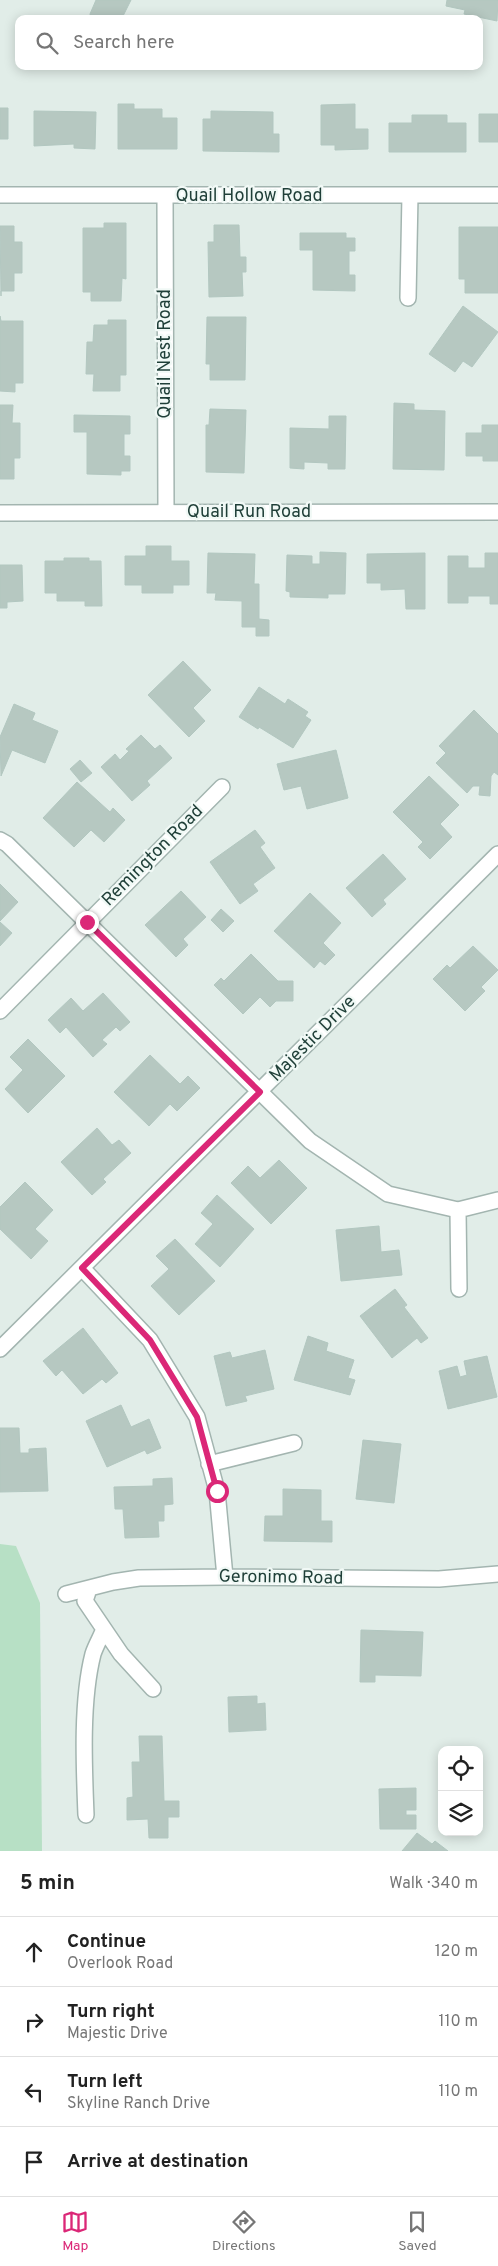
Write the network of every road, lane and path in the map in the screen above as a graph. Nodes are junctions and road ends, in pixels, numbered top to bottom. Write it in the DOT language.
graph roads {
  1 [pos="410,194"];
  2 [pos="0,195"];
  3 [pos="498,195"];
  4 [pos="165,196"];
  5 [pos="408,298"];
  6 [pos="166,512"];
  7 [pos="498,512"];
  8 [pos="0,513"];
  9 [pos="222,787"];
  10 [pos="0,840"];
  11 [pos="498,854"];
  12 [pos="87,922"];
  13 [pos="0,1011"];
  14 [pos="260,1092"];
  15 [pos="498,1200"];
  16 [pos="458,1210"];
  17 [pos="82,1268"];
  18 [pos="459,1289"];
  19 [pos="0,1349"];
  20 [pos="294,1443"];
  21 [pos="210,1464"];
  22 [pos="498,1574"];
  23 [pos="225,1577"];
  24 [pos="89,1589"];
  25 [pos="66,1594"];
  26 [pos="104,1629"];
  27 [pos="153,1689"];
  28 [pos="86,1815"];
  1 -- 3 [label="street, Quail Hollow Road"];
  1 -- 4 [label="street, Quail Hollow Road"];
  1 -- 5 [label="street"];
  2 -- 4 [label="street, Quail Hollow Road"];
  4 -- 6 [label="street, Quail Nest Road"];
  6 -- 7 [label="street, Quail Run Road"];
  6 -- 8 [label="street, Quail Run Road"];
  9 -- 12 [label="street, Remington Road"];
  10 -- 12 [label="street"];
  11 -- 14 [label="street, Majestic Drive"];
  12 -- 13 [label="street, Remington Road"];
  12 -- 14 [label="street"];
  14 -- 16 [label="street"];
  14 -- 17 [label="street, Majestic Drive"];
  15 -- 16 [label="street"];
  16 -- 18 [label="street"];
  17 -- 19 [label="street, Majestic Drive"];
  17 -- 21 [label="street"];
  20 -- 21 [label="street"];
  21 -- 23 [label="street"];
  22 -- 23 [label="street, Geronimo Road"];
  23 -- 24 [label="street, Geronimo Road"];
  24 -- 25 [label="street, Geronimo Road"];
  24 -- 26 [label="street"];
  26 -- 27 [label="street"];
  26 -- 28 [label="street"];
}
